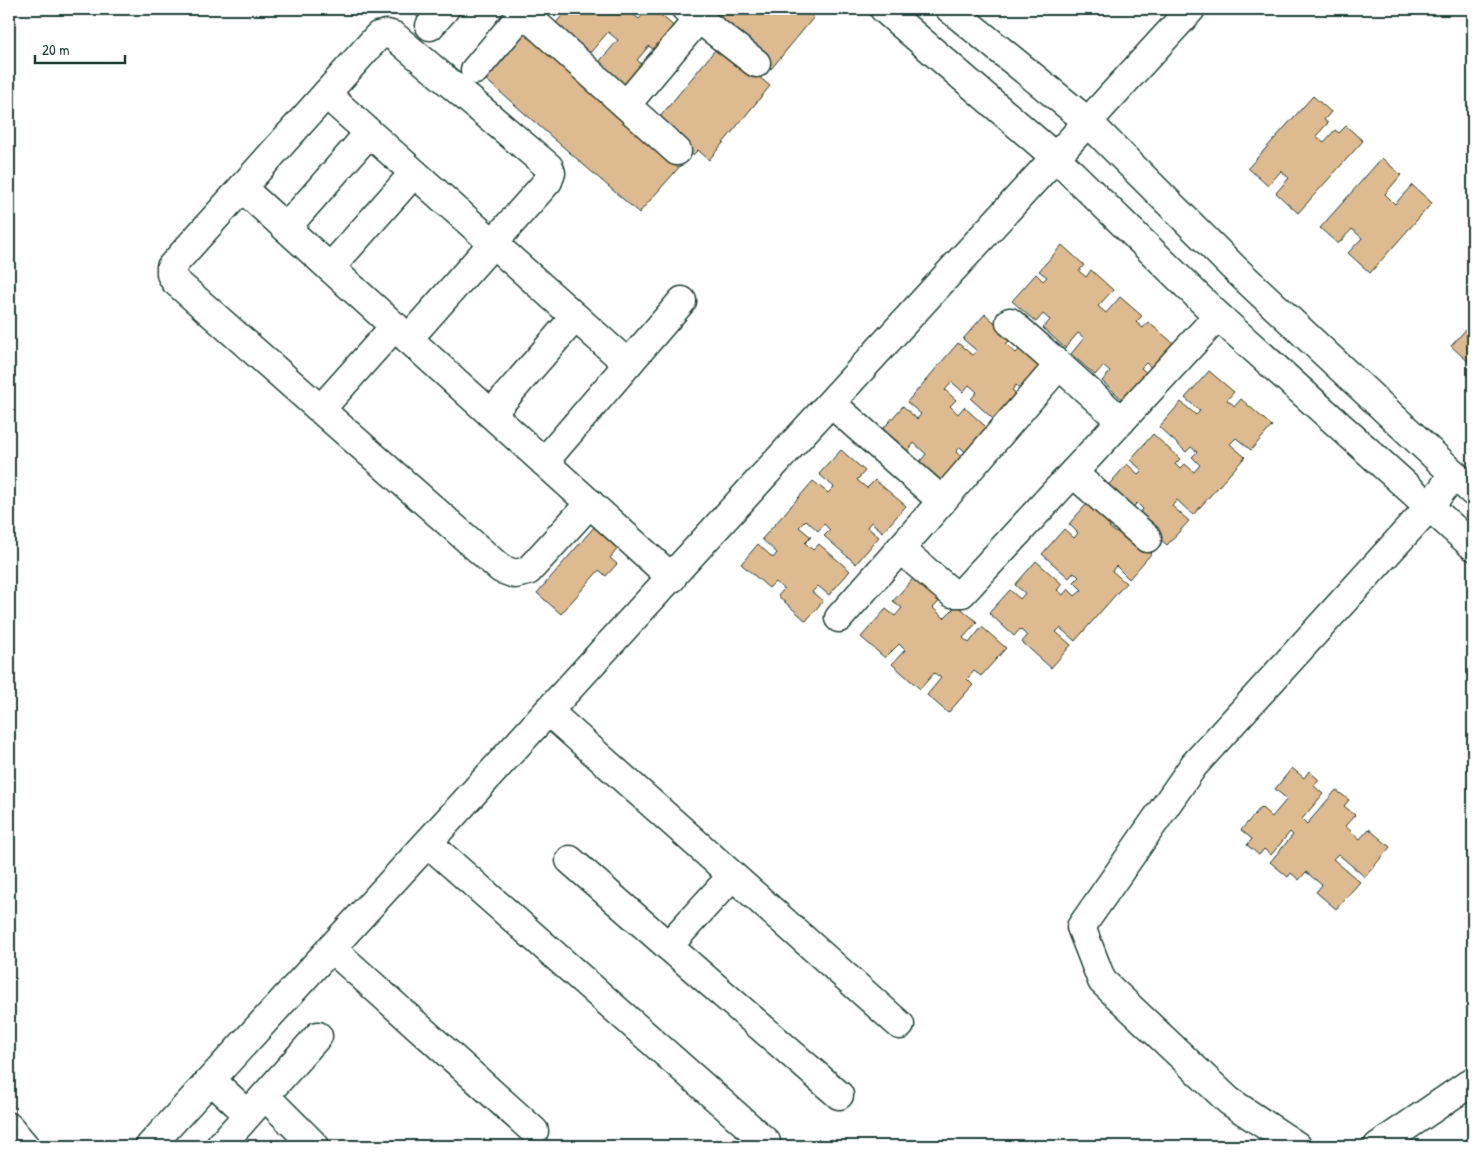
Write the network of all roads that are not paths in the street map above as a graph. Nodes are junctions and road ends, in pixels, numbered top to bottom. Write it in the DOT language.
graph roads {
  1 [pos="884,9"];
  2 [pos="950,9"];
  3 [pos="1191,9"];
  4 [pos="521,11"];
  5 [pos="693,14"];
  6 [pos="756,63"];
  7 [pos="475,70"];
  8 [pos="326,94"];
  9 [pos="626,105"];
  10 [pos="1088,122"];
  11 [pos="369,133"];
  12 [pos="677,151"];
  13 [pos="1055,158"];
  14 [pos="414,173"];
  15 [pos="242,188"];
  16 [pos="286,228"];
  17 [pos="493,242"];
  18 [pos="330,268"];
  19 [pos="682,301"];
  20 [pos="1218,316"];
  21 [pos="575,317"];
  22 [pos="1010,322"];
  23 [pos="401,332"];
  24 [pos="628,364"];
  25 [pos="1059,366"];
  26 [pos="832,404"];
  27 [pos="321,409"];
  28 [pos="491,414"];
  29 [pos="1121,421"];
  30 [pos="544,462"];
  31 [pos="1072,473"];
  32 [pos="1464,483"];
  33 [pos="942,500"];
  34 [pos="590,503"];
  35 [pos="1430,506"];
  36 [pos="1146,538"];
  37 [pos="1473,546"];
  38 [pos="900,550"];
  39 [pos="672,578"];
  40 [pos="839,618"];
  41 [pos="548,711"];
  42 [pos="428,843"];
  43 [pos="570,860"];
  44 [pos="732,876"];
  45 [pos="668,946"];
  46 [pos="331,948"];
  47 [pos="900,1025"];
  48 [pos="318,1036"];
  49 [pos="211,1080"];
  50 [pos="1473,1081"];
  51 [pos="839,1095"];
  52 [pos="9,1127"];
  53 [pos="242,1127"];
  54 [pos="534,1131"];
  55 [pos="766,1142"];
  56 [pos="25,1146"];
  57 [pos="150,1146"];
  58 [pos="314,1146"];
  59 [pos="1297,1146"];
  60 [pos="1378,1146"];
  1 -- 13 [label="street"];
  2 -- 10 [label="street"];
  3 -- 10 [label="street"];
  4 -- 7 [label="street"];
  4 -- 9 [label="street"];
  5 -- 6 [label="street"];
  5 -- 9 [label="street"];
  8 -- 11 [label="street"];
  8 -- 15 [label="street"];
  8 -- 17 [label="street"];
  9 -- 12 [label="street"];
  10 -- 13 [label="street"];
  10 -- 32 [label="street"];
  11 -- 14 [label="street"];
  11 -- 16 [label="street"];
  13 -- 20 [label="street"];
  13 -- 26 [label="street"];
  14 -- 17 [label="street"];
  14 -- 18 [label="street"];
  15 -- 16 [label="street"];
  15 -- 27 [label="street"];
  16 -- 18 [label="street"];
  17 -- 21 [label="street"];
  17 -- 23 [label="street"];
  18 -- 23 [label="street"];
  19 -- 24 [label="street"];
  20 -- 29 [label="street"];
  20 -- 35 [label="street"];
  21 -- 24 [label="street"];
  21 -- 28 [label="street"];
  22 -- 25 [label="street"];
  23 -- 27 [label="street"];
  23 -- 28 [label="street"];
  24 -- 30 [label="street"];
  25 -- 29 [label="street"];
  25 -- 33 [label="street"];
  26 -- 33 [label="street"];
  26 -- 39 [label="street"];
  27 -- 34 [label="street"];
  28 -- 30 [label="street"];
  29 -- 31 [label="street"];
  30 -- 34 [label="street"];
  31 -- 36 [label="street"];
  31 -- 38 [label="street"];
  32 -- 35 [label="street"];
  33 -- 38 [label="street"];
  34 -- 39 [label="street"];
  35 -- 37 [label="street"];
  35 -- 59 [label="street"];
  38 -- 40 [label="street"];
  39 -- 41 [label="street"];
  41 -- 42 [label="street"];
  41 -- 44 [label="street"];
  42 -- 46 [label="street"];
  42 -- 55 [label="street"];
  43 -- 45 [label="street"];
  44 -- 45 [label="street"];
  44 -- 47 [label="street"];
  45 -- 51 [label="street"];
  46 -- 49 [label="street"];
  46 -- 54 [label="street"];
  48 -- 53 [label="street"];
  49 -- 53 [label="street"];
  49 -- 57 [label="street"];
  50 -- 60 [label="street"];
  52 -- 56 [label="street"];
  53 -- 58 [label="street"];
}
